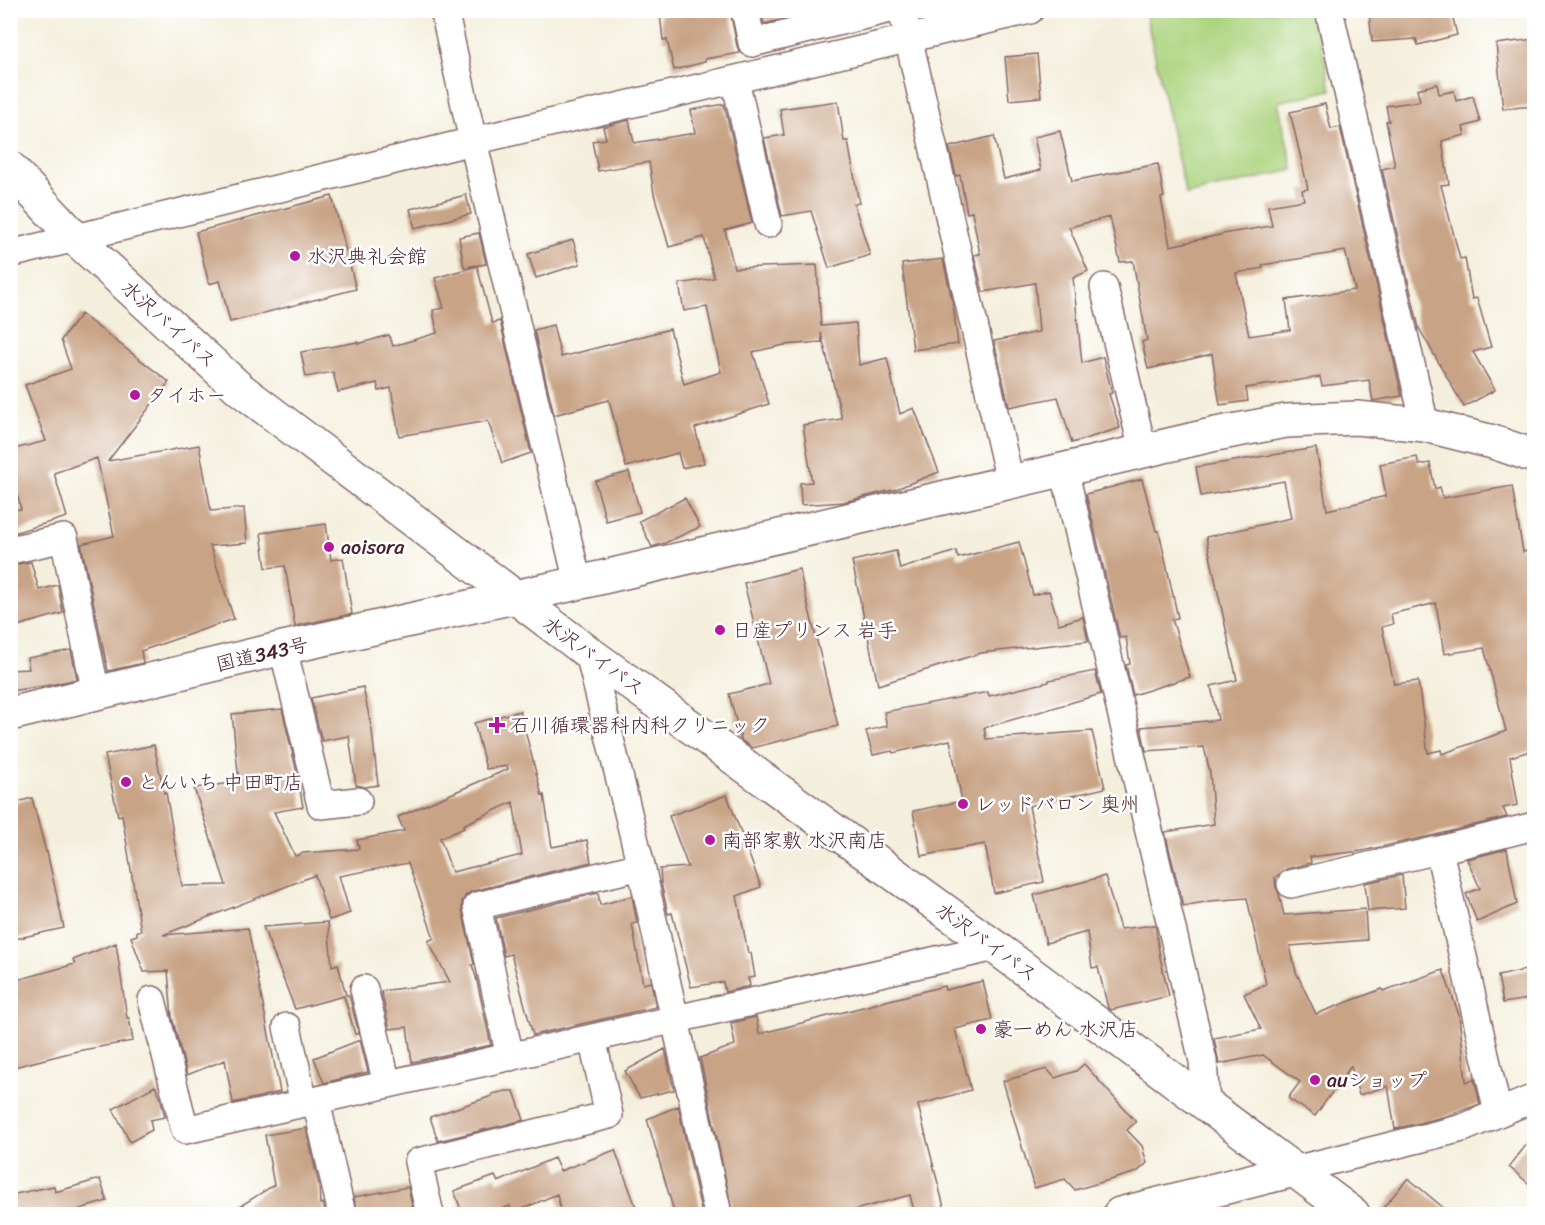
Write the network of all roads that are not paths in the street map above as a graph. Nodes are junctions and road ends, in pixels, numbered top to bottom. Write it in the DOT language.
graph roads {
  1 [pos="444,10"];
  2 [pos="745,10"];
  3 [pos="886,10"];
  4 [pos="902,10"];
  5 [pos="1030,10"];
  6 [pos="1329,10"];
  7 [pos="908,39"];
  8 [pos="735,80"];
  9 [pos="473,141"];
  10 [pos="10,168"];
  11 [pos="768,224"];
  12 [pos="76,239"];
  13 [pos="10,254"];
  14 [pos="1104,288"];
  15 [pos="1425,425"];
  16 [pos="1143,451"];
  17 [pos="1534,456"];
  18 [pos="1064,469"];
  19 [pos="1010,482"];
  20 [pos="10,550"];
  21 [pos="578,583"];
  22 [pos="514,597"];
  23 [pos="284,648"];
  24 [pos="589,653"];
  25 [pos="96,693"];
  26 [pos="10,714"];
  27 [pos="358,801"];
  28 [pos="1534,826"];
  29 [pos="1439,850"];
  30 [pos="641,866"];
  31 [pos="1291,884"];
  32 [pos="995,947"];
  33 [pos="364,989"];
  34 [pos="152,1000"];
  35 [pos="675,1019"];
  36 [pos="287,1027"];
  37 [pos="592,1038"];
  38 [pos="510,1057"];
  39 [pos="387,1084"];
  40 [pos="1534,1098"];
  41 [pos="310,1102"];
  42 [pos="1206,1104"];
  43 [pos="1498,1113"];
  44 [pos="1294,1170"];
  45 [pos="342,1215"];
  46 [pos="430,1215"];
  47 [pos="718,1215"];
  48 [pos="1120,1215"];
  49 [pos="1353,1215"];
  1 -- 9 [label="street"];
  2 -- 3 [label="street"];
  4 -- 7 [label="street"];
  5 -- 7 [label="street"];
  6 -- 15 [label="street"];
  7 -- 8 [label="street"];
  7 -- 19 [label="street"];
  8 -- 9 [label="street"];
  8 -- 11 [label="street"];
  9 -- 12 [label="street"];
  9 -- 21 [label="street"];
  10 -- 12 [label="main road, 水沢バイパス"];
  12 -- 13 [label="street"];
  12 -- 22 [label="main road, 水沢バイパス"];
  14 -- 16 [label="street"];
  15 -- 16 [label="main road, 国道343号"];
  15 -- 17 [label="main road, 国道343号"];
  16 -- 18 [label="main road, 国道343号"];
  18 -- 19 [label="main road, 国道343号"];
  18 -- 42 [label="street"];
  19 -- 21 [label="main road, 国道343号"];
  20 -- 25 [label="street"];
  21 -- 22 [label="main road, 国道343号"];
  22 -- 23 [label="main road, 国道343号"];
  22 -- 24 [label="main road, 水沢バイパス"];
  23 -- 25 [label="main road, 国道343号"];
  23 -- 27 [label="street"];
  24 -- 30 [label="street"];
  24 -- 32 [label="main road, 水沢バイパス"];
  25 -- 26 [label="main road, 国道343号"];
  28 -- 29 [label="street"];
  29 -- 31 [label="street"];
  29 -- 43 [label="street"];
  30 -- 35 [label="street"];
  30 -- 38 [label="street"];
  32 -- 35 [label="street"];
  32 -- 42 [label="main road, 水沢バイパス"];
  33 -- 39 [label="street"];
  34 -- 41 [label="street"];
  35 -- 37 [label="street"];
  35 -- 47 [label="street"];
  36 -- 41 [label="street"];
  37 -- 38 [label="street"];
  37 -- 46 [label="street"];
  38 -- 39 [label="street"];
  39 -- 41 [label="street"];
  40 -- 43 [label="street"];
  41 -- 45 [label="street"];
  42 -- 44 [label="main road, 水沢バイパス"];
  43 -- 44 [label="street"];
  44 -- 48 [label="main road"];
  44 -- 49 [label="main road, 水沢バイパス"];
}
